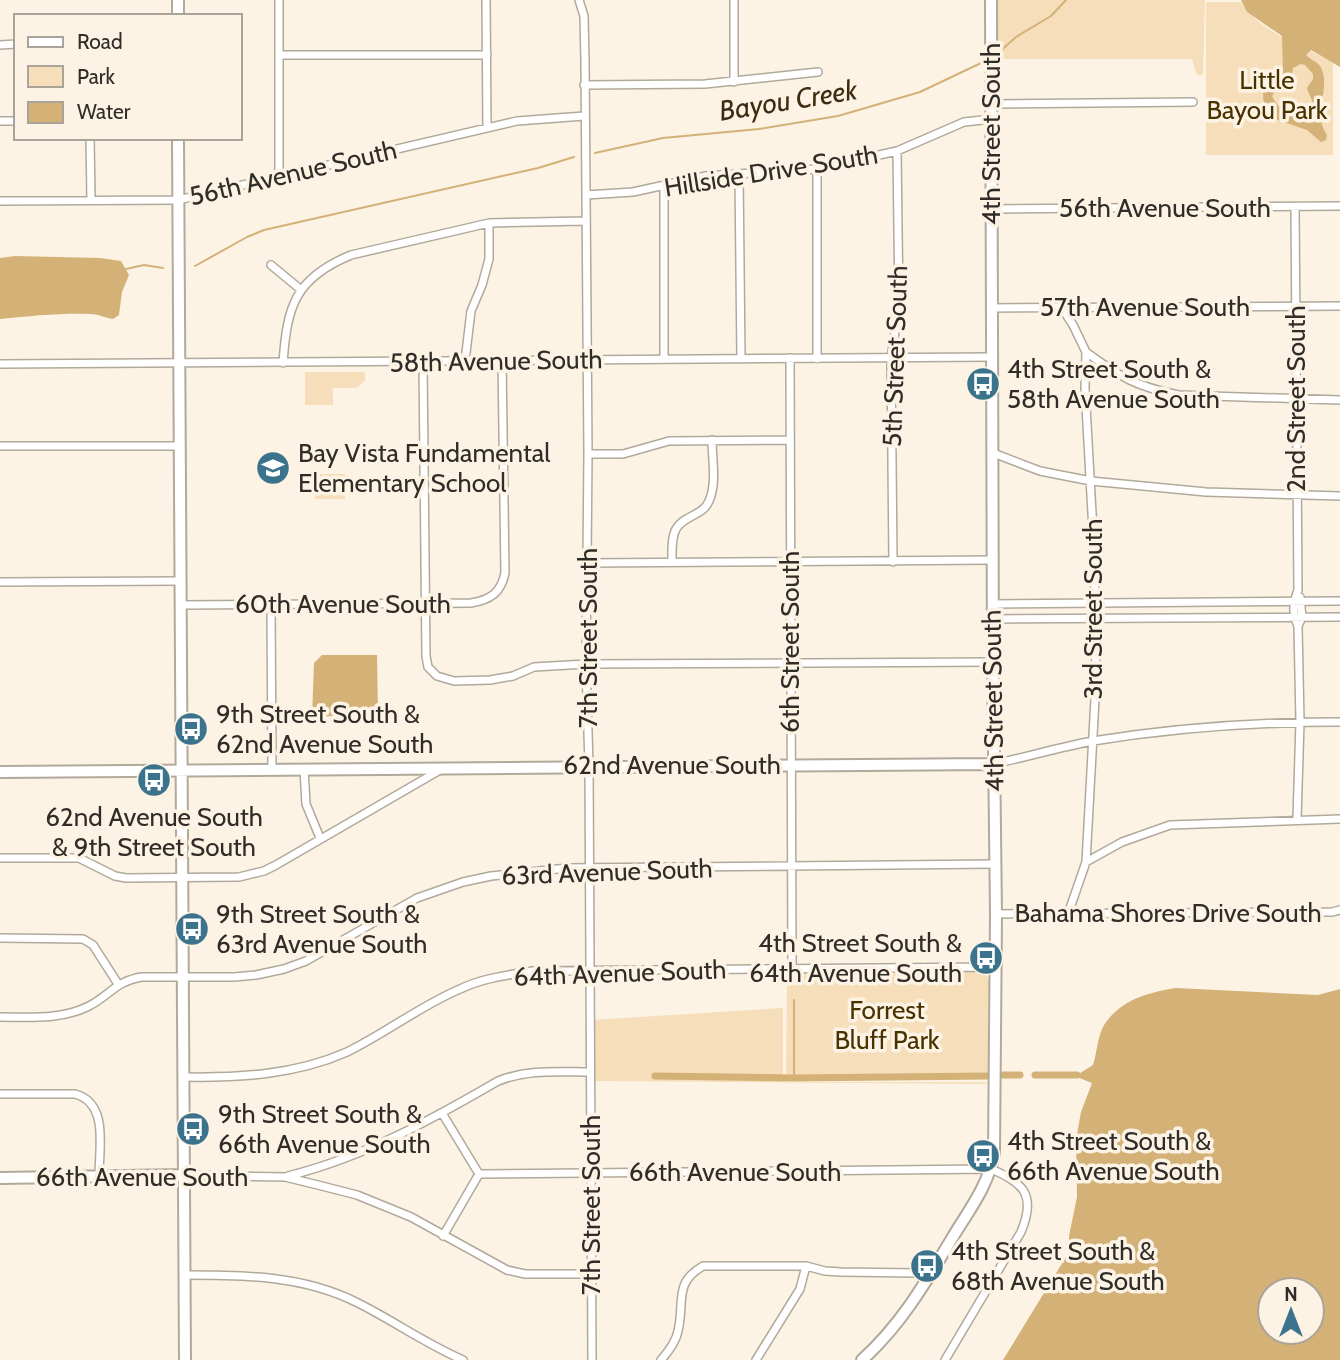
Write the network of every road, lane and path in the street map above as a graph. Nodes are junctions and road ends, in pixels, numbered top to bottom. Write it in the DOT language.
graph roads {
  1 [pos="279,0"];
  2 [pos="486,0"];
  3 [pos="579,0"];
  4 [pos="734,0"];
  5 [pos="991,0"];
  6 [pos="280,55"];
  7 [pos="487,55"];
  8 [pos="818,72"];
  9 [pos="734,82"];
  10 [pos="584,85"];
  11 [pos="1193,102"];
  12 [pos="992,104"];
  13 [pos="584,116"];
  14 [pos="992,119"];
  15 [pos="487,128"];
  16 [pos="90,140"];
  17 [pos="178,140"];
  18 [pos="897,151"];
  19 [pos="817,169"];
  20 [pos="739,174"];
  21 [pos="279,176"];
  22 [pos="664,186"];
  23 [pos="586,195"];
  24 [pos="91,200"];
  25 [pos="178,200"];
  26 [pos="0,201"];
  27 [pos="1340,206"];
  28 [pos="1295,208"];
  29 [pos="991,209"];
  30 [pos="585,221"];
  31 [pos="489,223"];
  32 [pos="271,265"];
  33 [pos="300,289"];
  34 [pos="1296,306"];
  35 [pos="1340,306"];
  36 [pos="991,308"];
  37 [pos="1062,308"];
  38 [pos="1086,352"];
  39 [pos="992,357"];
  40 [pos="790,358"];
  41 [pos="891,358"];
  42 [pos="587,359"];
  43 [pos="664,359"];
  44 [pos="741,359"];
  45 [pos="817,359"];
  46 [pos="465,360"];
  47 [pos="502,360"];
  48 [pos="423,362"];
  49 [pos="283,363"];
  50 [pos="0,364"];
  51 [pos="179,364"];
  52 [pos="1297,400"];
  53 [pos="1340,400"];
  54 [pos="712,440"];
  55 [pos="789,440"];
  56 [pos="0,446"];
  57 [pos="179,446"];
  58 [pos="993,453"];
  59 [pos="588,454"];
  60 [pos="1091,481"];
  61 [pos="1340,496"];
  62 [pos="1297,497"];
  63 [pos="992,560"];
  64 [pos="672,562"];
  65 [pos="789,562"];
  66 [pos="893,562"];
  67 [pos="588,563"];
  68 [pos="181,581"];
  69 [pos="0,582"];
  70 [pos="1298,601"];
  71 [pos="1340,601"];
  72 [pos="1095,603"];
  73 [pos="425,604"];
  74 [pos="993,604"];
  75 [pos="181,605"];
  76 [pos="271,605"];
  77 [pos="1298,617"];
  78 [pos="1340,617"];
  79 [pos="1095,618"];
  80 [pos="993,619"];
  81 [pos="993,662"];
  82 [pos="790,663"];
  83 [pos="586,664"];
  84 [pos="1300,722"];
  85 [pos="1340,722"];
  86 [pos="1092,741"];
  87 [pos="994,764"];
  88 [pos="790,765"];
  89 [pos="589,766"];
  90 [pos="443,768"];
  91 [pos="183,769"];
  92 [pos="272,769"];
  93 [pos="304,769"];
  94 [pos="0,772"];
  95 [pos="1297,819"];
  96 [pos="1340,819"];
  97 [pos="320,838"];
  98 [pos="0,858"];
  99 [pos="1086,862"];
  100 [pos="995,864"];
  101 [pos="791,866"];
  102 [pos="589,868"];
  103 [pos="182,877"];
  104 [pos="1340,910"];
  105 [pos="996,914"];
  106 [pos="1068,914"];
  107 [pos="0,938"];
  108 [pos="996,967"];
  109 [pos="792,968"];
  110 [pos="588,970"];
  111 [pos="182,978"];
  112 [pos="118,984"];
  113 [pos="0,1017"];
  114 [pos="590,1072"];
  115 [pos="183,1077"];
  116 [pos="0,1094"];
  117 [pos="442,1112"];
  118 [pos="990,1169"];
  119 [pos="591,1173"];
  120 [pos="479,1174"];
  121 [pos="183,1175"];
  122 [pos="99,1176"];
  123 [pos="285,1177"];
  124 [pos="0,1178"];
  125 [pos="443,1236"];
  126 [pos="806,1266"];
  127 [pos="591,1274"];
  128 [pos="184,1275"];
  129 [pos="929,1277"];
  130 [pos="185,1360"];
  131 [pos="463,1360"];
  132 [pos="592,1360"];
  133 [pos="662,1360"];
  134 [pos="756,1360"];
  135 [pos="862,1360"];
  136 [pos="945,1360"];
  1 -- 6 [label="street"];
  2 -- 7 [label="street"];
  3 -- 10 [label="street, 7th Street South"];
  4 -- 9 [label="street"];
  5 -- 12 [label="street, 4th Street South"];
  6 -- 7 [label="street"];
  6 -- 21 [label="street"];
  7 -- 15 [label="street"];
  8 -- 9 [label="street"];
  9 -- 10 [label="street"];
  10 -- 13 [label="street, 7th Street South"];
  11 -- 12 [label="street"];
  12 -- 14 [label="street, 4th Street South"];
  13 -- 15 [label="street, 56th Avenue South"];
  13 -- 23 [label="street, 7th Street South"];
  14 -- 18 [label="street, Hillside Drive South"];
  14 -- 29 [label="street, 4th Street South"];
  15 -- 21 [label="street, 56th Avenue South"];
  16 -- 24 [label="street"];
  17 -- 25 [label="street"];
  18 -- 19 [label="street, Hillside Drive South"];
  18 -- 41 [label="street, 5th Street South"];
  19 -- 20 [label="street, Hillside Drive South"];
  19 -- 45 [label="street"];
  20 -- 22 [label="street, Hillside Drive South"];
  20 -- 44 [label="street"];
  21 -- 25 [label="street, 56th Avenue South"];
  22 -- 23 [label="street, Hillside Drive South"];
  22 -- 43 [label="street"];
  23 -- 30 [label="street, 7th Street South"];
  24 -- 25 [label="street, 56th Avenue South"];
  24 -- 26 [label="street, 56th Avenue South"];
  25 -- 51 [label="street"];
  27 -- 28 [label="street, 56th Avenue South"];
  28 -- 29 [label="street, 56th Avenue South"];
  28 -- 34 [label="street, 2nd Street South"];
  29 -- 36 [label="street, 4th Street South"];
  30 -- 31 [label="street"];
  30 -- 42 [label="street, 7th Street South"];
  31 -- 33 [label="street"];
  31 -- 46 [label="street"];
  32 -- 33 [label="street"];
  33 -- 49 [label="street"];
  34 -- 35 [label="street, 57th Avenue South"];
  34 -- 37 [label="street, 57th Avenue South"];
  34 -- 52 [label="street, 2nd Street South"];
  36 -- 37 [label="street, 57th Avenue South"];
  36 -- 39 [label="street, 4th Street South"];
  37 -- 38 [label="street, 3rd Street South"];
  38 -- 52 [label="street"];
  38 -- 60 [label="street, 3rd Street South"];
  39 -- 41 [label="street, 58th Avenue South"];
  39 -- 58 [label="street, 4th Street South"];
  40 -- 44 [label="street, 58th Avenue South"];
  40 -- 45 [label="street, 58th Avenue South"];
  40 -- 55 [label="street, 6th Street South"];
  41 -- 45 [label="street, 58th Avenue South"];
  41 -- 66 [label="street, 5th Street South"];
  42 -- 43 [label="street, 58th Avenue South"];
  42 -- 47 [label="street, 58th Avenue South"];
  42 -- 59 [label="street, 7th Street South"];
  43 -- 44 [label="street, 58th Avenue South"];
  46 -- 47 [label="street, 58th Avenue South"];
  46 -- 48 [label="street, 58th Avenue South"];
  47 -- 73 [label="street, 60th Avenue South"];
  48 -- 49 [label="street, 58th Avenue South"];
  48 -- 73 [label="street"];
  49 -- 51 [label="street, 58th Avenue South"];
  50 -- 51 [label="street, 58th Avenue South"];
  51 -- 57 [label="street"];
  52 -- 53 [label="street"];
  52 -- 62 [label="street, 2nd Street South"];
  54 -- 55 [label="street"];
  54 -- 59 [label="street"];
  54 -- 64 [label="street"];
  55 -- 65 [label="street, 6th Street South"];
  56 -- 57 [label="street"];
  57 -- 68 [label="street"];
  58 -- 60 [label="street"];
  58 -- 63 [label="street, 4th Street South"];
  59 -- 67 [label="street, 7th Street South"];
  60 -- 62 [label="street"];
  60 -- 72 [label="street, 3rd Street South"];
  61 -- 62 [label="street"];
  62 -- 70 [label="street, 2nd Street South"];
  63 -- 66 [label="street"];
  63 -- 74 [label="street, 4th Street South"];
  64 -- 65 [label="street"];
  64 -- 67 [label="street"];
  65 -- 66 [label="street"];
  65 -- 82 [label="street, 6th Street South"];
  67 -- 83 [label="street, 7th Street South"];
  68 -- 69 [label="street"];
  68 -- 75 [label="street"];
  70 -- 71 [label="street"];
  70 -- 72 [label="street"];
  70 -- 77 [label="street, 2nd Street South"];
  72 -- 74 [label="street"];
  72 -- 79 [label="street, 3rd Street South"];
  73 -- 76 [label="street, 60th Avenue South"];
  73 -- 83 [label="street"];
  74 -- 80 [label="street, 4th Street South"];
  75 -- 76 [label="street, 60th Avenue South"];
  75 -- 91 [label="street"];
  76 -- 92 [label="street"];
  77 -- 78 [label="street"];
  77 -- 79 [label="street"];
  77 -- 84 [label="street, 2nd Street South"];
  79 -- 80 [label="street"];
  79 -- 86 [label="street, 3rd Street South"];
  80 -- 81 [label="street, 4th Street South"];
  81 -- 82 [label="street"];
  81 -- 87 [label="street, 4th Street South"];
  82 -- 83 [label="street"];
  82 -- 88 [label="street, 6th Street South"];
  83 -- 89 [label="street, 7th Street South"];
  84 -- 85 [label="street, 62nd Avenue South"];
  84 -- 86 [label="street, 62nd Avenue South"];
  84 -- 95 [label="street, 2nd Street South"];
  86 -- 87 [label="street, 62nd Avenue South"];
  86 -- 99 [label="street, 3rd Street South"];
  87 -- 88 [label="street, 62nd Avenue South"];
  87 -- 100 [label="street, 4th Street South"];
  88 -- 89 [label="street, 62nd Avenue South"];
  88 -- 101 [label="street, 6th Street South"];
  89 -- 90 [label="street, 62nd Avenue South"];
  89 -- 102 [label="street, 7th Street South"];
  90 -- 93 [label="street, 62nd Avenue South"];
  90 -- 97 [label="street"];
  91 -- 92 [label="street, 62nd Avenue South"];
  91 -- 94 [label="street, 62nd Avenue South"];
  91 -- 103 [label="street"];
  92 -- 93 [label="street, 62nd Avenue South"];
  93 -- 97 [label="street"];
  95 -- 96 [label="street"];
  95 -- 99 [label="street"];
  97 -- 103 [label="street"];
  98 -- 103 [label="street"];
  99 -- 106 [label="street, 3rd Street South"];
  100 -- 101 [label="street, 63rd Avenue South"];
  100 -- 105 [label="street, 4th Street South"];
  101 -- 102 [label="street, 63rd Avenue South"];
  101 -- 109 [label="street, 6th Street South"];
  102 -- 110 [label="street, 7th Street South"];
  102 -- 111 [label="street, 63rd Avenue South"];
  103 -- 111 [label="street"];
  104 -- 106 [label="street, Bahama Shores Drive South"];
  105 -- 106 [label="street, Bahama Shores Drive South"];
  105 -- 108 [label="street, 4th Street South"];
  107 -- 112 [label="street"];
  108 -- 109 [label="street, 64th Avenue South"];
  108 -- 118 [label="street, 4th Street South"];
  109 -- 110 [label="street, 64th Avenue South"];
  110 -- 114 [label="street, 7th Street South"];
  110 -- 115 [label="street, 64th Avenue South"];
  111 -- 112 [label="street, 63rd Avenue South"];
  111 -- 115 [label="street"];
  112 -- 113 [label="street, 63rd Avenue South"];
  114 -- 117 [label="street"];
  114 -- 119 [label="street, 7th Street South"];
  115 -- 121 [label="street"];
  116 -- 122 [label="street"];
  117 -- 120 [label="street"];
  117 -- 123 [label="street"];
  118 -- 119 [label="street, 66th Avenue South"];
  118 -- 129 [label="street, 4th Street South"];
  118 -- 136 [label="street"];
  119 -- 120 [label="street, 66th Avenue South"];
  119 -- 127 [label="street, 7th Street South"];
  120 -- 125 [label="street"];
  121 -- 122 [label="street, 66th Avenue South"];
  121 -- 123 [label="street, 66th Avenue South"];
  121 -- 128 [label="street"];
  122 -- 124 [label="street, 66th Avenue South"];
  123 -- 125 [label="street"];
  125 -- 127 [label="street"];
  126 -- 129 [label="street"];
  126 -- 133 [label="street"];
  126 -- 134 [label="street"];
  127 -- 132 [label="street, 7th Street South"];
  128 -- 130 [label="street"];
  128 -- 131 [label="street"];
  129 -- 135 [label="street, 4th Street South"];
}
